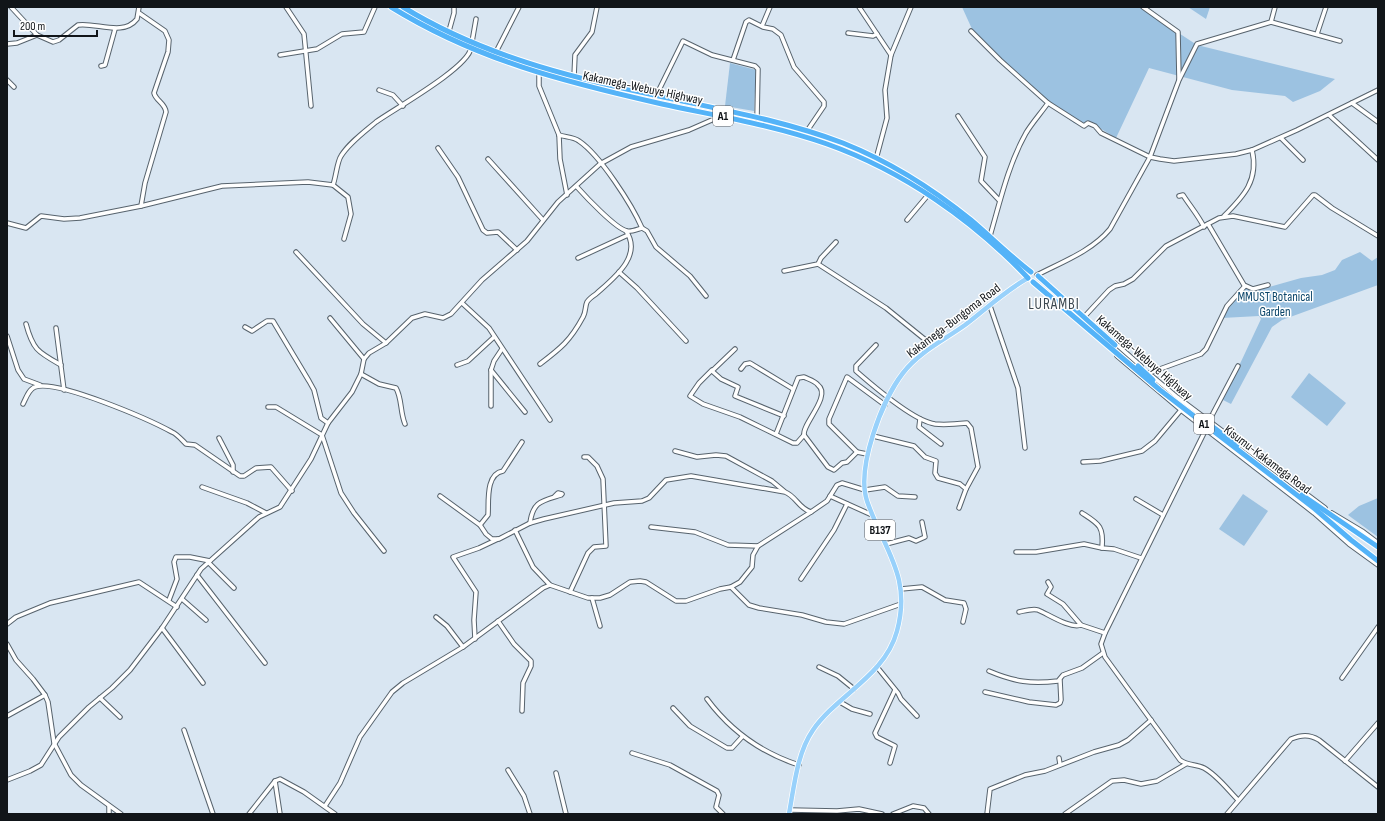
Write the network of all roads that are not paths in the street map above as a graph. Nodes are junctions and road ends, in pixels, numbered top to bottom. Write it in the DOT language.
graph roads {
  1 [pos="12,7"];
  2 [pos="139,7"];
  3 [pos="286,7"];
  4 [pos="374,7"];
  5 [pos="391,7"];
  6 [pos="403,7"];
  7 [pos="454,7"];
  8 [pos="519,7"];
  9 [pos="597,7"];
  10 [pos="770,7"];
  11 [pos="859,7"];
  12 [pos="911,7"];
  13 [pos="1143,7"];
  14 [pos="1275,7"];
  15 [pos="1326,7"];
  16 [pos="139,13"];
  17 [pos="476,19"];
  18 [pos="1271,22"];
  19 [pos="762,26"];
  20 [pos="115,29"];
  21 [pos="449,31"];
  22 [pos="971,31"];
  23 [pos="848,33"];
  24 [pos="877,34"];
  25 [pos="1317,34"];
  26 [pos="37,35"];
  27 [pos="1340,41"];
  28 [pos="7,44"];
  29 [pos="471,45"];
  30 [pos="306,51"];
  31 [pos="496,52"];
  32 [pos="280,55"];
  33 [pos="891,55"];
  34 [pos="733,60"];
  35 [pos="101,66"];
  36 [pos="539,72"];
  37 [pos="574,77"];
  38 [pos="7,80"];
  39 [pos="1179,80"];
  40 [pos="14,86"];
  41 [pos="379,90"];
  42 [pos="1378,90"];
  43 [pos="656,96"];
  44 [pos="1048,103"];
  45 [pos="1352,103"];
  46 [pos="311,106"];
  47 [pos="403,106"];
  48 [pos="721,115"];
  49 [pos="1329,115"];
  50 [pos="958,116"];
  51 [pos="757,118"];
  52 [pos="1378,122"];
  53 [pos="807,131"];
  54 [pos="559,135"];
  55 [pos="1281,138"];
  56 [pos="438,148"];
  57 [pos="1252,150"];
  58 [pos="1150,157"];
  59 [pos="488,159"];
  60 [pos="876,159"];
  61 [pos="1304,160"];
  62 [pos="1378,160"];
  63 [pos="600,164"];
  64 [pos="333,185"];
  65 [pos="577,187"];
  66 [pos="567,195"];
  67 [pos="928,195"];
  68 [pos="1179,196"];
  69 [pos="999,200"];
  70 [pos="141,206"];
  71 [pos="1224,216"];
  72 [pos="543,220"];
  73 [pos="907,220"];
  74 [pos="7,223"];
  75 [pos="1206,225"];
  76 [pos="642,228"];
  77 [pos="627,233"];
  78 [pos="990,236"];
  79 [pos="1378,236"];
  80 [pos="344,239"];
  81 [pos="836,242"];
  82 [pos="517,250"];
  83 [pos="296,252"];
  84 [pos="578,258"];
  85 [pos="818,264"];
  86 [pos="784,271"];
  87 [pos="619,272"];
  88 [pos="1031,272"];
  89 [pos="1038,276"];
  90 [pos="1028,278"];
  91 [pos="1033,282"];
  92 [pos="1268,285"];
  93 [pos="1245,286"];
  94 [pos="706,296"];
  95 [pos="1061,299"];
  96 [pos="462,303"];
  97 [pos="990,306"];
  98 [pos="1085,316"];
  99 [pos="330,318"];
  100 [pos="1081,322"];
  101 [pos="26,324"];
  102 [pos="245,327"];
  103 [pos="56,328"];
  104 [pos="7,336"];
  105 [pos="494,337"];
  106 [pos="686,341"];
  107 [pos="386,343"];
  108 [pos="876,345"];
  109 [pos="933,346"];
  110 [pos="502,348"];
  111 [pos="735,349"];
  112 [pos="364,359"];
  113 [pos="540,364"];
  114 [pos="61,365"];
  115 [pos="457,365"];
  116 [pos="1238,366"];
  117 [pos="741,369"];
  118 [pos="492,370"];
  119 [pos="712,370"];
  120 [pos="1149,373"];
  121 [pos="361,374"];
  122 [pos="42,386"];
  123 [pos="794,389"];
  124 [pos="64,390"];
  125 [pos="889,398"];
  126 [pos="22,404"];
  127 [pos="885,405"];
  128 [pos="491,406"];
  129 [pos="268,407"];
  130 [pos="1180,410"];
  131 [pos="524,412"];
  132 [pos="784,416"];
  133 [pos="920,418"];
  134 [pos="550,420"];
  135 [pos="1210,421"];
  136 [pos="328,423"];
  137 [pos="405,424"];
  138 [pos="1206,429"];
  139 [pos="776,434"];
  140 [pos="322,435"];
  141 [pos="804,435"];
  142 [pos="873,436"];
  143 [pos="220,438"];
  144 [pos="522,442"];
  145 [pos="941,444"];
  146 [pos="1025,448"];
  147 [pos="675,451"];
  148 [pos="857,452"];
  149 [pos="868,454"];
  150 [pos="584,457"];
  151 [pos="1083,462"];
  152 [pos="233,472"];
  153 [pos="202,487"];
  154 [pos="966,489"];
  155 [pos="865,490"];
  156 [pos="292,491"];
  157 [pos="785,492"];
  158 [pos="440,496"];
  159 [pos="830,496"];
  160 [pos="554,497"];
  161 [pos="915,497"];
  162 [pos="1136,499"];
  163 [pos="847,504"];
  164 [pos="603,506"];
  165 [pos="959,508"];
  166 [pos="811,512"];
  167 [pos="266,513"];
  168 [pos="1082,513"];
  169 [pos="1163,515"];
  170 [pos="873,516"];
  171 [pos="922,522"];
  172 [pos="530,523"];
  173 [pos="480,525"];
  174 [pos="1354,526"];
  175 [pos="651,527"];
  176 [pos="515,530"];
  177 [pos="1356,531"];
  178 [pos="1346,536"];
  179 [pos="499,538"];
  180 [pos="1347,542"];
  181 [pos="1378,543"];
  182 [pos="886,544"];
  183 [pos="758,546"];
  184 [pos="1378,547"];
  185 [pos="1102,548"];
  186 [pos="384,551"];
  187 [pos="1016,552"];
  188 [pos="1141,558"];
  189 [pos="1378,561"];
  190 [pos="210,562"];
  191 [pos="1378,565"];
  192 [pos="197,575"];
  193 [pos="801,579"];
  194 [pos="1048,582"];
  195 [pos="550,585"];
  196 [pos="731,587"];
  197 [pos="234,588"];
  198 [pos="901,590"];
  199 [pos="570,592"];
  200 [pos="592,598"];
  201 [pos="169,600"];
  202 [pos="182,600"];
  203 [pos="901,604"];
  204 [pos="177,607"];
  205 [pos="1019,612"];
  206 [pos="436,617"];
  207 [pos="206,620"];
  208 [pos="498,622"];
  209 [pos="963,622"];
  210 [pos="7,624"];
  211 [pos="1081,625"];
  212 [pos="600,626"];
  213 [pos="1378,627"];
  214 [pos="162,628"];
  215 [pos="1105,633"];
  216 [pos="476,639"];
  217 [pos="7,644"];
  218 [pos="463,647"];
  219 [pos="1103,653"];
  220 [pos="265,663"];
  221 [pos="820,667"];
  222 [pos="877,667"];
  223 [pos="989,671"];
  224 [pos="1342,678"];
  225 [pos="1060,680"];
  226 [pos="203,684"];
  227 [pos="854,689"];
  228 [pos="895,690"];
  229 [pos="985,692"];
  230 [pos="45,695"];
  231 [pos="100,698"];
  232 [pos="707,699"];
  233 [pos="840,702"];
  234 [pos="673,708"];
  235 [pos="522,710"];
  236 [pos="870,714"];
  237 [pos="7,716"];
  238 [pos="917,716"];
  239 [pos="120,717"];
  240 [pos="1151,720"];
  241 [pos="1378,723"];
  242 [pos="184,730"];
  243 [pos="742,737"];
  244 [pos="54,744"];
  245 [pos="632,753"];
  246 [pos="1059,758"];
  247 [pos="1345,761"];
  248 [pos="890,763"];
  249 [pos="1060,764"];
  250 [pos="1186,764"];
  251 [pos="799,765"];
  252 [pos="508,770"];
  253 [pos="556,773"];
  254 [pos="7,780"];
  255 [pos="275,781"];
  256 [pos="1378,787"];
  257 [pos="1238,800"];
  258 [pos="109,806"];
  259 [pos="325,806"];
  260 [pos="789,812"];
  261 [pos="109,814"];
  262 [pos="121,814"];
  263 [pos="213,814"];
  264 [pos="248,814"];
  265 [pos="280,814"];
  266 [pos="335,814"];
  267 [pos="530,814"];
  268 [pos="566,814"];
  269 [pos="723,814"];
  270 [pos="882,814"];
  271 [pos="892,814"];
  272 [pos="929,814"];
  273 [pos="987,814"];
  274 [pos="1065,814"];
  275 [pos="1227,814"];
  1 -- 26 [label="street"];
  2 -- 16 [label="street"];
  3 -- 30 [label="street"];
  4 -- 30 [label="street"];
  5 -- 29 [label="highway, Kakamega-Webuye Highway / A1"];
  6 -- 21 [label="highway, Kakamega-Webuye Highway / A1"];
  7 -- 21 [label="street"];
  8 -- 31 [label="street"];
  9 -- 37 [label="street"];
  10 -- 19 [label="street"];
  11 -- 24 [label="street"];
  12 -- 33 [label="street"];
  13 -- 39 [label="street"];
  14 -- 18 [label="street"];
  15 -- 25 [label="street"];
  16 -- 20 [label="street"];
  16 -- 70 [label="street"];
  17 -- 29 [label="street"];
  18 -- 25 [label="street"];
  18 -- 39 [label="street"];
  19 -- 34 [label="street"];
  19 -- 53 [label="street"];
  20 -- 26 [label="street"];
  20 -- 35 [label="street"];
  21 -- 29 [label="highway, Kakamega-Webuye Highway / A1"];
  22 -- 44 [label="street"];
  23 -- 24 [label="street"];
  24 -- 33 [label="street"];
  25 -- 27 [label="street"];
  26 -- 28 [label="street"];
  29 -- 31 [label="highway, Kakamega-Webuye Highway / A1"];
  29 -- 36 [label="highway, Kakamega-Webuye Highway / A1"];
  29 -- 47 [label="street"];
  30 -- 32 [label="street"];
  30 -- 46 [label="street"];
  31 -- 37 [label="highway, Kakamega-Webuye Highway / A1"];
  33 -- 60 [label="street"];
  34 -- 43 [label="street"];
  34 -- 51 [label="street"];
  36 -- 48 [label="highway, Kakamega-Webuye Highway / A1"];
  36 -- 54 [label="street"];
  37 -- 43 [label="highway, Kakamega-Webuye Highway / A1"];
  38 -- 40 [label="street"];
  39 -- 58 [label="street"];
  41 -- 47 [label="street"];
  42 -- 45 [label="street"];
  43 -- 51 [label="highway, Kakamega-Webuye Highway / A1"];
  44 -- 58 [label="street"];
  44 -- 69 [label="street"];
  45 -- 49 [label="street"];
  45 -- 52 [label="street"];
  47 -- 64 [label="street"];
  48 -- 63 [label="street"];
  48 -- 67 [label="highway, Kakamega-Webuye Highway / A1"];
  49 -- 55 [label="street"];
  49 -- 62 [label="street"];
  50 -- 69 [label="street"];
  51 -- 53 [label="highway, Kakamega-Webuye Highway / A1"];
  53 -- 60 [label="highway, Kakamega-Webuye Highway / A1"];
  54 -- 63 [label="street"];
  54 -- 66 [label="street"];
  55 -- 57 [label="street"];
  55 -- 61 [label="street"];
  56 -- 82 [label="street"];
  57 -- 58 [label="street"];
  57 -- 71 [label="street"];
  58 -- 89 [label="street"];
  59 -- 72 [label="street"];
  60 -- 78 [label="highway, Kakamega-Webuye Highway / A1"];
  63 -- 65 [label="street"];
  63 -- 76 [label="street"];
  64 -- 70 [label="street"];
  64 -- 80 [label="street"];
  65 -- 66 [label="street"];
  65 -- 77 [label="street"];
  66 -- 72 [label="street"];
  67 -- 73 [label="street"];
  67 -- 90 [label="highway, Kakamega-Webuye Highway / A1"];
  68 -- 75 [label="street"];
  69 -- 78 [label="street"];
  70 -- 74 [label="street"];
  71 -- 75 [label="street"];
  71 -- 79 [label="street"];
  72 -- 82 [label="street"];
  75 -- 93 [label="street"];
  75 -- 98 [label="street"];
  76 -- 77 [label="street"];
  76 -- 94 [label="street"];
  77 -- 84 [label="street"];
  77 -- 87 [label="street"];
  78 -- 88 [label="highway, Kakamega-Webuye Highway / A1"];
  81 -- 85 [label="street"];
  82 -- 96 [label="street"];
  83 -- 107 [label="street"];
  85 -- 86 [label="street"];
  85 -- 109 [label="street"];
  87 -- 106 [label="street"];
  87 -- 113 [label="street"];
  88 -- 89 [label="highway, A1"];
  88 -- 90 [label="highway"];
  89 -- 91 [label="highway"];
  89 -- 95 [label="highway, Kakamega-Webuye Highway / A1"];
  90 -- 91 [label="highway, Kisumu-Kakamega Road / A1"];
  90 -- 97 [label="main road, Kakamega-Bungoma Road / B137"];
  91 -- 100 [label="highway, Kisumu-Kakamega Road / A1"];
  92 -- 93 [label="street"];
  93 -- 120 [label="street"];
  95 -- 98 [label="street"];
  95 -- 177 [label="highway, Kakamega-Webuye Highway / A1"];
  96 -- 105 [label="street"];
  96 -- 107 [label="street"];
  97 -- 109 [label="main road, Kakamega-Bungoma Road / B137"];
  97 -- 146 [label="street"];
  98 -- 120 [label="street"];
  99 -- 112 [label="street"];
  100 -- 130 [label="street"];
  100 -- 178 [label="highway, Kisumu-Kakamega Road / A1"];
  101 -- 114 [label="street"];
  102 -- 136 [label="street"];
  103 -- 114 [label="street"];
  104 -- 122 [label="street"];
  105 -- 110 [label="street"];
  105 -- 115 [label="street"];
  107 -- 112 [label="street"];
  108 -- 125 [label="street"];
  109 -- 125 [label="main road, Kakamega-Bungoma Road / B137"];
  110 -- 118 [label="street"];
  110 -- 134 [label="street"];
  111 -- 119 [label="street"];
  112 -- 121 [label="street"];
  114 -- 124 [label="street"];
  116 -- 135 [label="street"];
  117 -- 123 [label="street"];
  118 -- 128 [label="street"];
  118 -- 131 [label="street"];
  119 -- 132 [label="street"];
  119 -- 139 [label="street"];
  120 -- 135 [label="street"];
  121 -- 136 [label="street"];
  121 -- 137 [label="street"];
  122 -- 124 [label="street"];
  122 -- 126 [label="street"];
  123 -- 132 [label="street"];
  123 -- 141 [label="street"];
  124 -- 152 [label="street"];
  125 -- 127 [label="main road, Kakamega-Bungoma Road / B137"];
  125 -- 133 [label="street"];
  127 -- 142 [label="main road, Kakamega-Bungoma Road / B137"];
  127 -- 148 [label="street"];
  129 -- 140 [label="street"];
  130 -- 138 [label="street"];
  130 -- 151 [label="street"];
  132 -- 139 [label="street"];
  133 -- 145 [label="street"];
  133 -- 154 [label="street"];
  135 -- 174 [label="street"];
  136 -- 140 [label="street"];
  138 -- 169 [label="street"];
  138 -- 180 [label="street"];
  139 -- 141 [label="street"];
  140 -- 156 [label="street"];
  140 -- 186 [label="street"];
  141 -- 148 [label="street"];
  142 -- 149 [label="main road, Kakamega-Bungoma Road / B137"];
  142 -- 154 [label="street"];
  143 -- 152 [label="street"];
  144 -- 173 [label="street"];
  147 -- 157 [label="street"];
  148 -- 149 [label="street"];
  149 -- 155 [label="main road, Kakamega-Bungoma Road / B137"];
  150 -- 164 [label="street"];
  152 -- 156 [label="street"];
  153 -- 167 [label="street"];
  154 -- 165 [label="street"];
  155 -- 159 [label="street"];
  155 -- 161 [label="street"];
  155 -- 170 [label="main road, Kakamega-Bungoma Road / B137"];
  156 -- 167 [label="street"];
  157 -- 164 [label="street"];
  157 -- 166 [label="street"];
  158 -- 173 [label="street"];
  159 -- 163 [label="street"];
  159 -- 166 [label="street"];
  160 -- 172 [label="street"];
  162 -- 169 [label="street"];
  163 -- 170 [label="street"];
  163 -- 193 [label="street"];
  164 -- 172 [label="street"];
  164 -- 199 [label="street"];
  166 -- 183 [label="street"];
  167 -- 190 [label="street"];
  168 -- 185 [label="street"];
  169 -- 188 [label="street"];
  170 -- 182 [label="main road, Kakamega-Bungoma Road / B137"];
  171 -- 182 [label="street"];
  172 -- 176 [label="street"];
  173 -- 179 [label="street"];
  174 -- 177 [label="street"];
  174 -- 181 [label="street"];
  175 -- 183 [label="street"];
  176 -- 179 [label="street"];
  176 -- 195 [label="street"];
  177 -- 184 [label="highway, Kakamega-Webuye Highway / A1"];
  178 -- 180 [label="street"];
  178 -- 189 [label="highway, Kisumu-Kakamega Road / A1"];
  179 -- 216 [label="street"];
  180 -- 191 [label="street"];
  182 -- 198 [label="main road, Kakamega-Bungoma Road / B137"];
  183 -- 196 [label="street"];
  185 -- 187 [label="street"];
  185 -- 188 [label="street"];
  188 -- 215 [label="street"];
  190 -- 192 [label="street"];
  190 -- 197 [label="street"];
  190 -- 201 [label="street"];
  192 -- 202 [label="street"];
  192 -- 220 [label="street"];
  194 -- 211 [label="street"];
  195 -- 199 [label="street"];
  195 -- 208 [label="street"];
  196 -- 200 [label="street"];
  196 -- 203 [label="street"];
  198 -- 203 [label="main road, Kakamega-Bungoma Road / B137"];
  198 -- 209 [label="street"];
  199 -- 200 [label="street"];
  200 -- 212 [label="street"];
  201 -- 204 [label="street"];
  201 -- 210 [label="street"];
  202 -- 204 [label="street"];
  202 -- 207 [label="street"];
  203 -- 222 [label="main road, Kakamega-Bungoma Road / B137"];
  204 -- 214 [label="street"];
  205 -- 211 [label="street"];
  206 -- 218 [label="street"];
  208 -- 216 [label="street"];
  208 -- 235 [label="street"];
  211 -- 215 [label="street"];
  213 -- 224 [label="street"];
  214 -- 226 [label="street"];
  214 -- 231 [label="street"];
  215 -- 219 [label="street"];
  216 -- 218 [label="street"];
  217 -- 230 [label="street"];
  218 -- 259 [label="street"];
  219 -- 225 [label="street"];
  219 -- 240 [label="street"];
  221 -- 227 [label="street"];
  222 -- 227 [label="main road, Kakamega-Bungoma Road / B137"];
  222 -- 228 [label="street"];
  223 -- 225 [label="street"];
  225 -- 229 [label="street"];
  227 -- 233 [label="main road, Kakamega-Bungoma Road / B137"];
  228 -- 238 [label="street"];
  228 -- 248 [label="street"];
  230 -- 237 [label="street"];
  230 -- 244 [label="street"];
  231 -- 239 [label="street"];
  231 -- 244 [label="street"];
  232 -- 243 [label="street"];
  233 -- 236 [label="street"];
  233 -- 251 [label="main road, Kakamega-Bungoma Road / B137"];
  234 -- 243 [label="street"];
  240 -- 249 [label="street"];
  240 -- 250 [label="street"];
  241 -- 247 [label="street"];
  242 -- 263 [label="street"];
  243 -- 251 [label="street"];
  244 -- 254 [label="street"];
  244 -- 258 [label="street"];
  245 -- 269 [label="street"];
  246 -- 249 [label="street"];
  247 -- 256 [label="street"];
  247 -- 257 [label="street"];
  249 -- 273 [label="street"];
  250 -- 257 [label="street"];
  250 -- 274 [label="street"];
  251 -- 260 [label="main road, Kakamega-Bungoma Road / B137"];
  252 -- 267 [label="street"];
  253 -- 268 [label="street"];
  255 -- 259 [label="street"];
  255 -- 264 [label="street"];
  255 -- 265 [label="street"];
  257 -- 275 [label="street"];
  258 -- 261 [label="street"];
  258 -- 262 [label="street"];
  259 -- 266 [label="street"];
  260 -- 270 [label="street"];
  271 -- 272 [label="street"];
}
